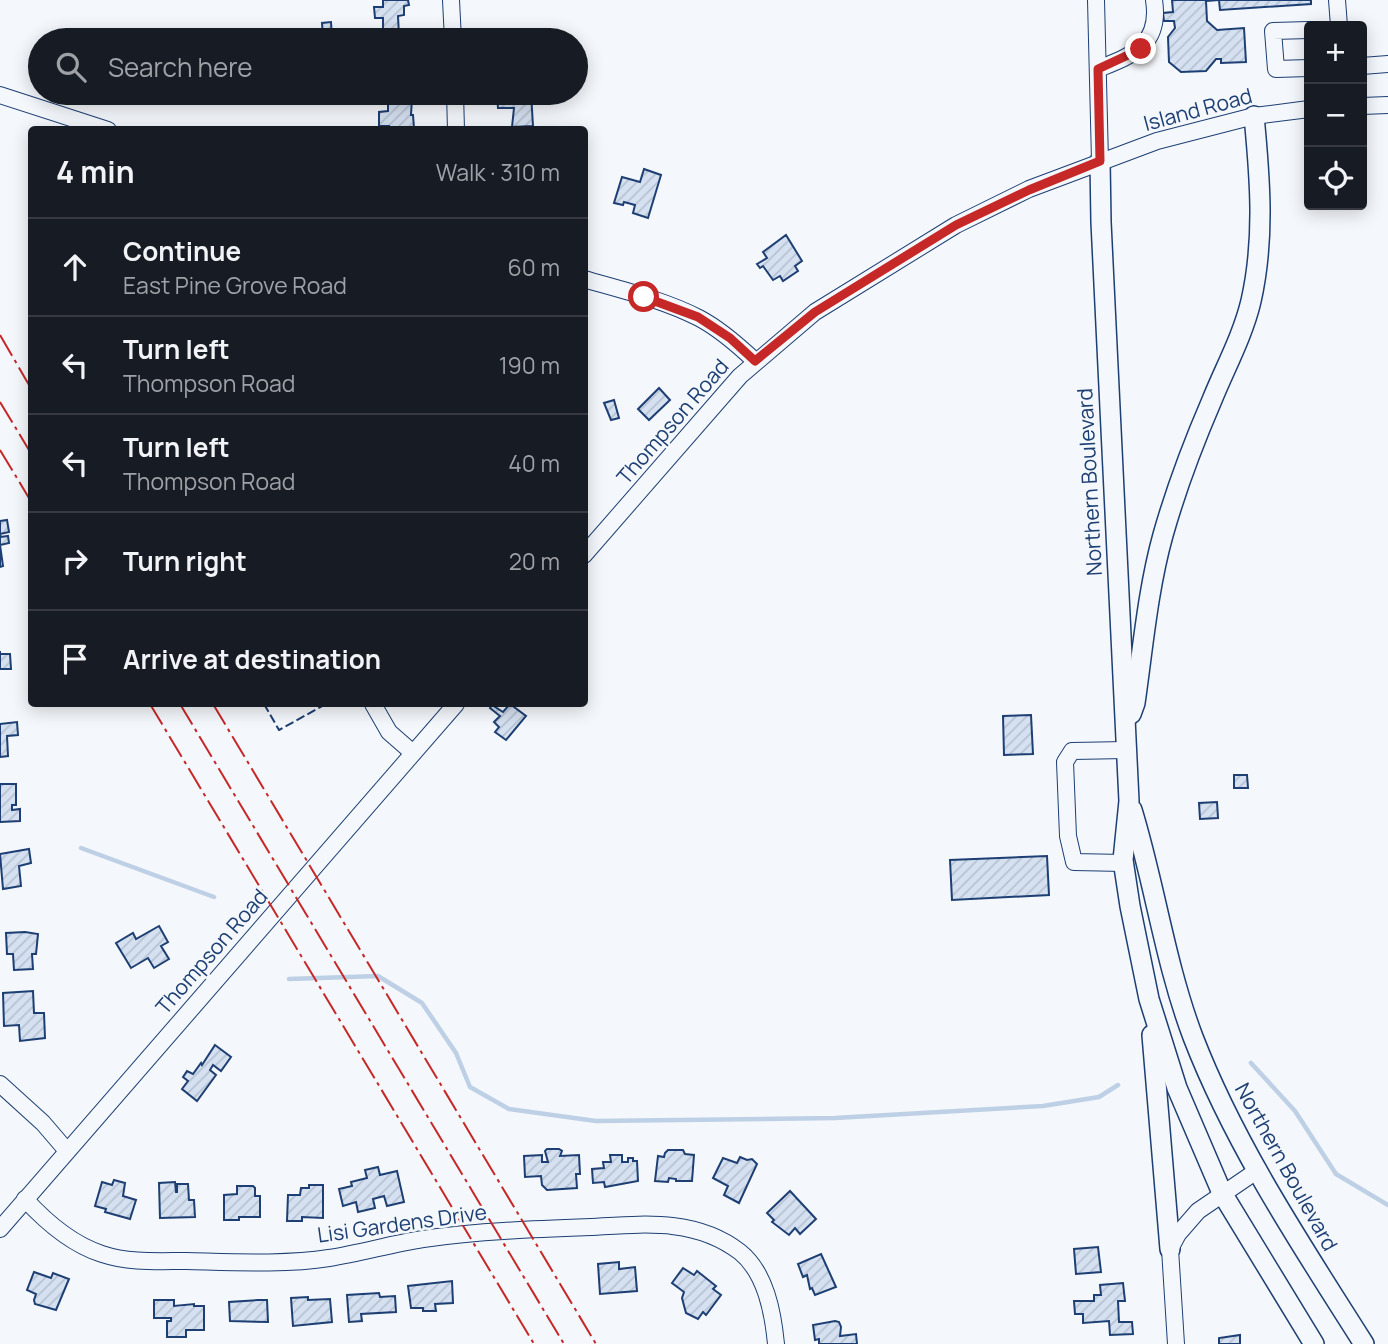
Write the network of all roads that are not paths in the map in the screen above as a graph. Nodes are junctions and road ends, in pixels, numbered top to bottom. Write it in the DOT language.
graph roads {
  1 [pos="452,0"];
  2 [pos="1096,0"];
  3 [pos="1154,0"];
  4 [pos="1337,0"];
  5 [pos="1339,21"];
  6 [pos="453,28"];
  7 [pos="1304,30"];
  8 [pos="1388,64"];
  9 [pos="1367,66"];
  10 [pos="1304,68"];
  11 [pos="1098,69"];
  12 [pos="0,96"];
  13 [pos="1388,104"];
  14 [pos="28,105"];
  15 [pos="29,105"];
  16 [pos="455,105"];
  17 [pos="1367,106"];
  18 [pos="1304,110"];
  19 [pos="1254,116"];
  20 [pos="95,126"];
  21 [pos="456,126"];
  22 [pos="1100,161"];
  23 [pos="588,280"];
  24 [pos="755,361"];
  25 [pos="588,550"];
  26 [pos="375,707"];
  27 [pos="453,707"];
  28 [pos="1125,728"];
  29 [pos="1126,750"];
  30 [pos="413,753"];
  31 [pos="1129,802"];
  32 [pos="1124,863"];
  33 [pos="1149,999"];
  34 [pos="0,1084"];
  35 [pos="67,1151"];
  36 [pos="1258,1170"];
  37 [pos="1222,1193"];
  38 [pos="25,1199"];
  39 [pos="0,1229"];
  40 [pos="1170,1249"];
  41 [pos="776,1344"];
  42 [pos="1176,1344"];
  43 [pos="1314,1344"];
  44 [pos="1364,1344"];
  1 -- 6 [label="street"];
  2 -- 11 [label="street"];
  3 -- 11 [label="street"];
  4 -- 5 [label="street"];
  7 -- 10 [label="street"];
  8 -- 9 [label="street"];
  11 -- 22 [label="street"];
  12 -- 14 [label="street"];
  13 -- 17 [label="street"];
  15 -- 20 [label="street"];
  16 -- 21 [label="street"];
  18 -- 19 [label="street, Island Road"];
  19 -- 22 [label="street, Island Road"];
  19 -- 28 [label="main road"];
  22 -- 24 [label="street, Thompson Road"];
  22 -- 28 [label="main road, Northern Boulevard"];
  23 -- 24 [label="street"];
  24 -- 25 [label="street, Thompson Road"];
  26 -- 30 [label="street"];
  27 -- 30 [label="street, Thompson Road"];
  28 -- 29 [label="main road, Northern Boulevard"];
  29 -- 31 [label="main road, Northern Boulevard"];
  29 -- 32 [label="street"];
  30 -- 35 [label="street, Thompson Road"];
  31 -- 32 [label="main road, Northern Boulevard"];
  31 -- 36 [label="main road, Northern Boulevard"];
  32 -- 33 [label="main road, Northern Boulevard"];
  33 -- 37 [label="main road, Northern Boulevard"];
  33 -- 40 [label="main road"];
  34 -- 35 [label="street"];
  35 -- 38 [label="street, Thompson Road"];
  36 -- 37 [label="street"];
  36 -- 44 [label="main road, Northern Boulevard"];
  37 -- 40 [label="street"];
  37 -- 43 [label="main road, Northern Boulevard"];
  38 -- 39 [label="street, Thompson Road"];
  38 -- 41 [label="street, Lisi Gardens Drive"];
  40 -- 42 [label="street"];
}
